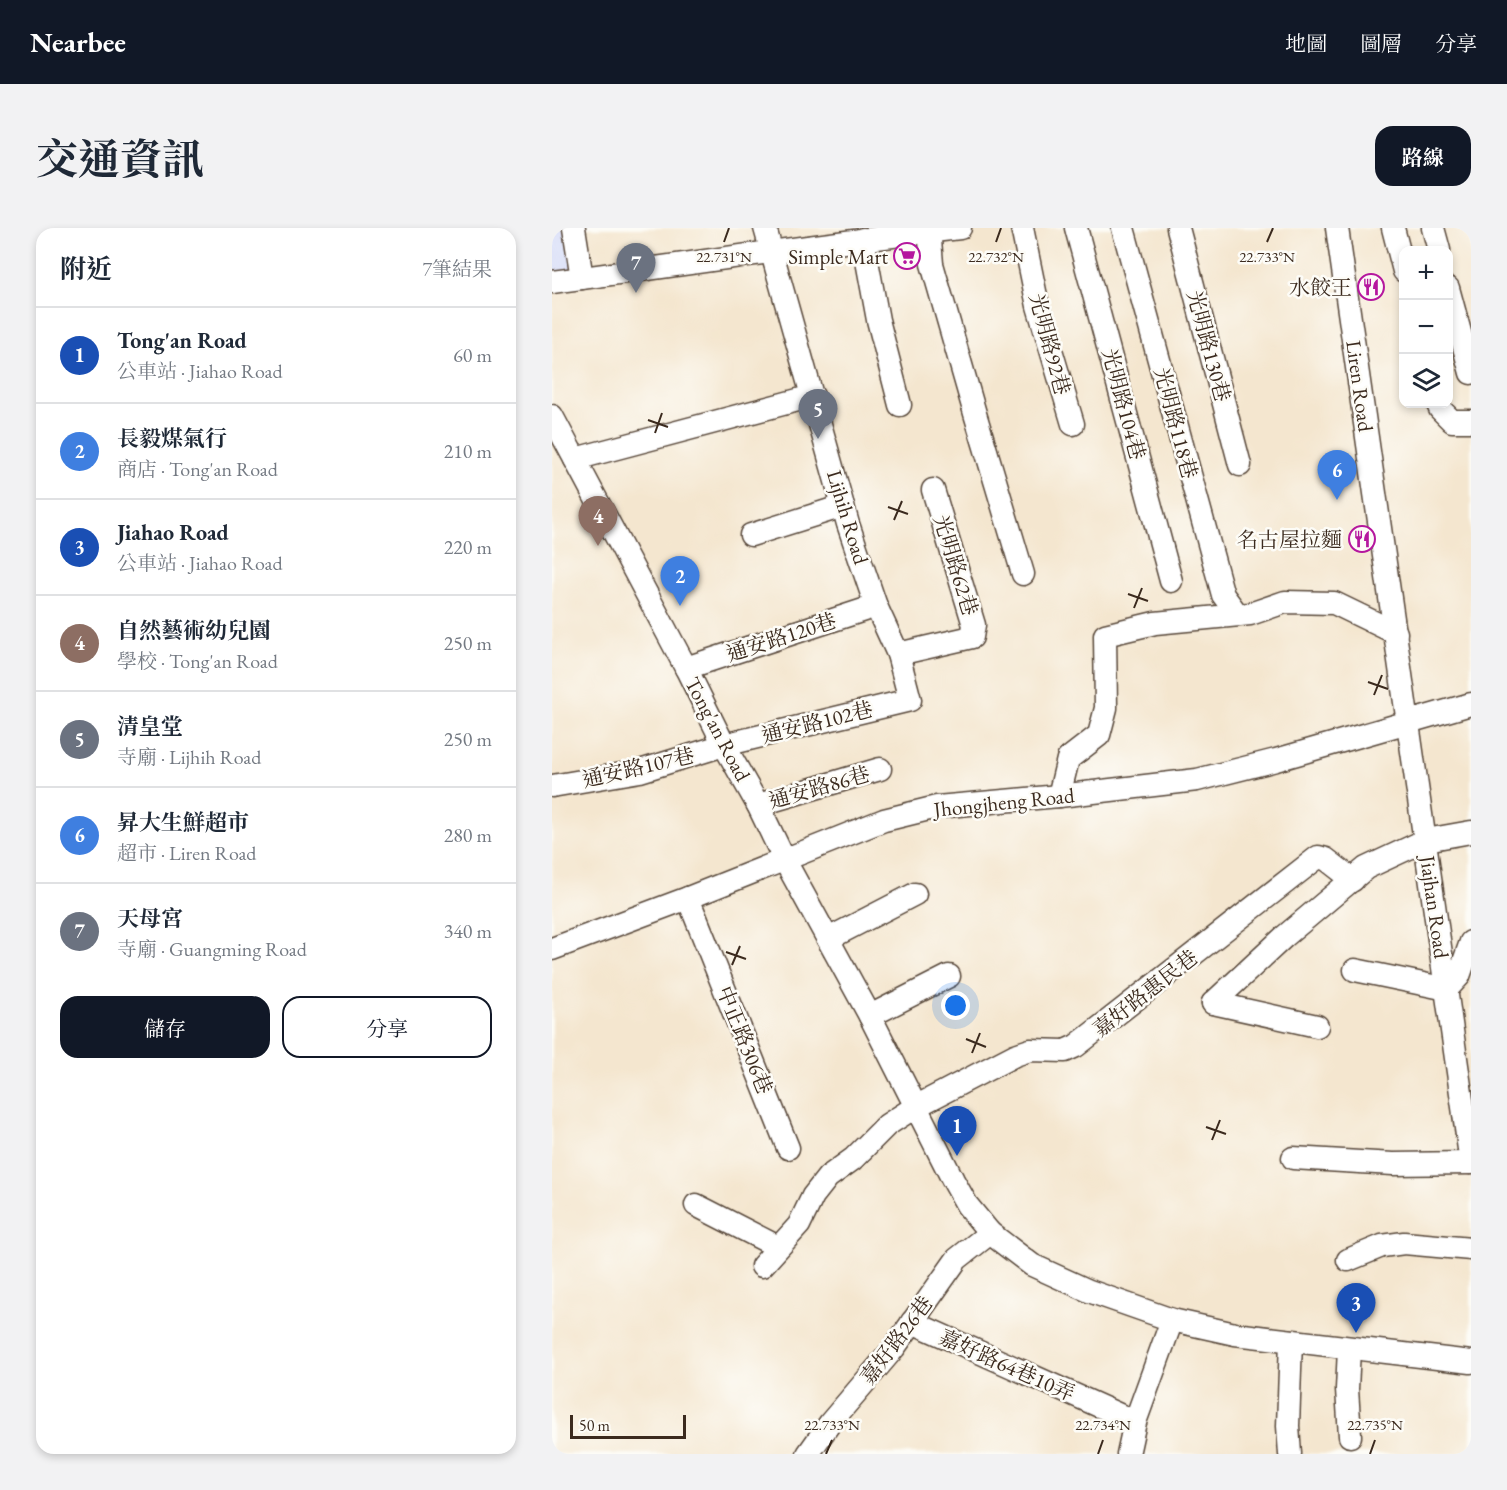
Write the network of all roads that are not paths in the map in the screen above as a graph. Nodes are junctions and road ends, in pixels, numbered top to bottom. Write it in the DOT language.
graph roads {
  1 [pos="574,228"];
  2 [pos="765,228"];
  3 [pos="960,228"];
  4 [pos="1022,228"];
  5 [pos="1076,228"];
  6 [pos="1123,228"];
  7 [pos="1178,228"];
  8 [pos="1337,228"];
  9 [pos="1393,228"];
  10 [pos="1433,228"];
  11 [pos="929,230"];
  12 [pos="894,232"];
  13 [pos="832,236"];
  14 [pos="863,239"];
  15 [pos="1438,246"];
  16 [pos="1399,251"];
  17 [pos="771,253"];
  18 [pos="582,278"];
  19 [pos="552,282"];
  20 [pos="1452,300"];
  21 [pos="1471,373"];
  22 [pos="813,396"];
  23 [pos="900,405"];
  24 [pos="1440,408"];
  25 [pos="552,416"];
  26 [pos="1471,422"];
  27 [pos="1073,424"];
  28 [pos="575,459"];
  29 [pos="1240,465"];
  30 [pos="933,490"];
  31 [pos="843,506"];
  32 [pos="751,535"];
  33 [pos="1023,574"];
  34 [pos="1171,581"];
  35 [pos="876,606"];
  36 [pos="1238,614"];
  37 [pos="1396,633"];
  38 [pos="898,654"];
  39 [pos="686,668"];
  40 [pos="910,700"];
  41 [pos="1471,704"];
  42 [pos="1409,722"];
  43 [pos="724,745"];
  44 [pos="880,770"];
  45 [pos="552,786"];
  46 [pos="1059,796"];
  47 [pos="758,805"];
  48 [pos="1471,832"];
  49 [pos="1426,840"];
  50 [pos="784,859"];
  51 [pos="1353,880"];
  52 [pos="915,894"];
  53 [pos="688,898"];
  54 [pos="828,939"];
  55 [pos="1471,942"];
  56 [pos="552,949"];
  57 [pos="1355,970"];
  58 [pos="949,976"];
  59 [pos="1447,989"];
  60 [pos="870,1016"];
  61 [pos="1317,1026"];
  62 [pos="915,1107"];
  63 [pos="1467,1109"];
  64 [pos="788,1149"];
  65 [pos="1293,1158"];
  66 [pos="1471,1163"];
  67 [pos="696,1205"];
  68 [pos="990,1233"];
  69 [pos="778,1247"];
  70 [pos="1471,1249"];
  71 [pos="1348,1260"];
  72 [pos="762,1266"];
  73 [pos="1172,1320"];
  74 [pos="912,1322"];
  75 [pos="1291,1341"];
  76 [pos="1349,1349"];
  77 [pos="1471,1362"];
  78 [pos="1135,1422"];
  79 [pos="1350,1436"];
  80 [pos="808,1454"];
  81 [pos="1128,1454"];
  82 [pos="1290,1454"];
  1 -- 18 [label="street"];
  2 -- 17 [label="street, Lijhih Road"];
  3 -- 11 [label="street"];
  4 -- 27 [label="street, 光明路92巷"];
  5 -- 34 [label="street, 光明路104巷"];
  6 -- 36 [label="street, 光明路118巷"];
  7 -- 29 [label="street, 光明路130巷"];
  8 -- 37 [label="street, Liren Road"];
  9 -- 16 [label="street"];
  10 -- 15 [label="street"];
  11 -- 12 [label="street"];
  11 -- 33 [label="street"];
  12 -- 14 [label="street"];
  13 -- 14 [label="street"];
  13 -- 17 [label="street"];
  14 -- 23 [label="street"];
  17 -- 18 [label="street"];
  17 -- 22 [label="street, Lijhih Road"];
  18 -- 19 [label="street"];
  20 -- 21 [label="street"];
  22 -- 28 [label="street"];
  22 -- 31 [label="street, Lijhih Road"];
  24 -- 26 [label="street"];
  25 -- 28 [label="street, Tong'an Road"];
  28 -- 39 [label="street, Tong'an Road"];
  30 -- 38 [label="street, 光明路62巷"];
  31 -- 32 [label="street"];
  31 -- 35 [label="street, Lijhih Road"];
  35 -- 38 [label="street, Lijhih Road"];
  35 -- 39 [label="street, 通安路120巷"];
  36 -- 37 [label="street"];
  36 -- 46 [label="street"];
  37 -- 42 [label="street, Liren Road"];
  38 -- 40 [label="street, Lijhih Road"];
  39 -- 43 [label="street, Tong'an Road"];
  40 -- 43 [label="street, 通安路102巷"];
  41 -- 42 [label="street, Jhongjheng Road"];
  42 -- 46 [label="street, Jhongjheng Road"];
  42 -- 49 [label="street, Jiajhan Road"];
  43 -- 45 [label="street, 通安路107巷"];
  43 -- 47 [label="street, Tong'an Road"];
  44 -- 47 [label="street, 通安路86巷"];
  46 -- 50 [label="street, Jhongjheng Road"];
  47 -- 50 [label="street, Tong'an Road"];
  48 -- 49 [label="street"];
  49 -- 51 [label="street"];
  49 -- 59 [label="street, Jiajhan Road"];
  50 -- 53 [label="street, Jhongjheng Road"];
  50 -- 54 [label="street, Tong'an Road"];
  51 -- 61 [label="street"];
  51 -- 62 [label="street, 嘉好路惠民巷"];
  52 -- 54 [label="street"];
  53 -- 56 [label="street, Jhongjheng Road"];
  53 -- 64 [label="street, 中正路306巷"];
  54 -- 60 [label="street, Tong'an Road"];
  55 -- 59 [label="street"];
  57 -- 59 [label="street"];
  58 -- 60 [label="street"];
  59 -- 63 [label="street, Jiajhan Road"];
  60 -- 62 [label="street, Tong'an Road"];
  62 -- 68 [label="street, Tong'an Road"];
  62 -- 69 [label="street"];
  63 -- 66 [label="street, Jiajhan Road"];
  65 -- 66 [label="street"];
  67 -- 69 [label="street"];
  68 -- 73 [label="street, Tong'an Road"];
  68 -- 74 [label="street, 嘉好路26巷"];
  69 -- 72 [label="street"];
  70 -- 71 [label="street"];
  73 -- 75 [label="street, Tong'an Road"];
  73 -- 78 [label="street"];
  74 -- 78 [label="street, 嘉好路64巷10弄"];
  74 -- 80 [label="street, 嘉好路26巷"];
  75 -- 76 [label="street, Tong'an Road"];
  75 -- 82 [label="street"];
  76 -- 77 [label="street, Tong'an Road"];
  76 -- 79 [label="street"];
  78 -- 81 [label="street"];
}
